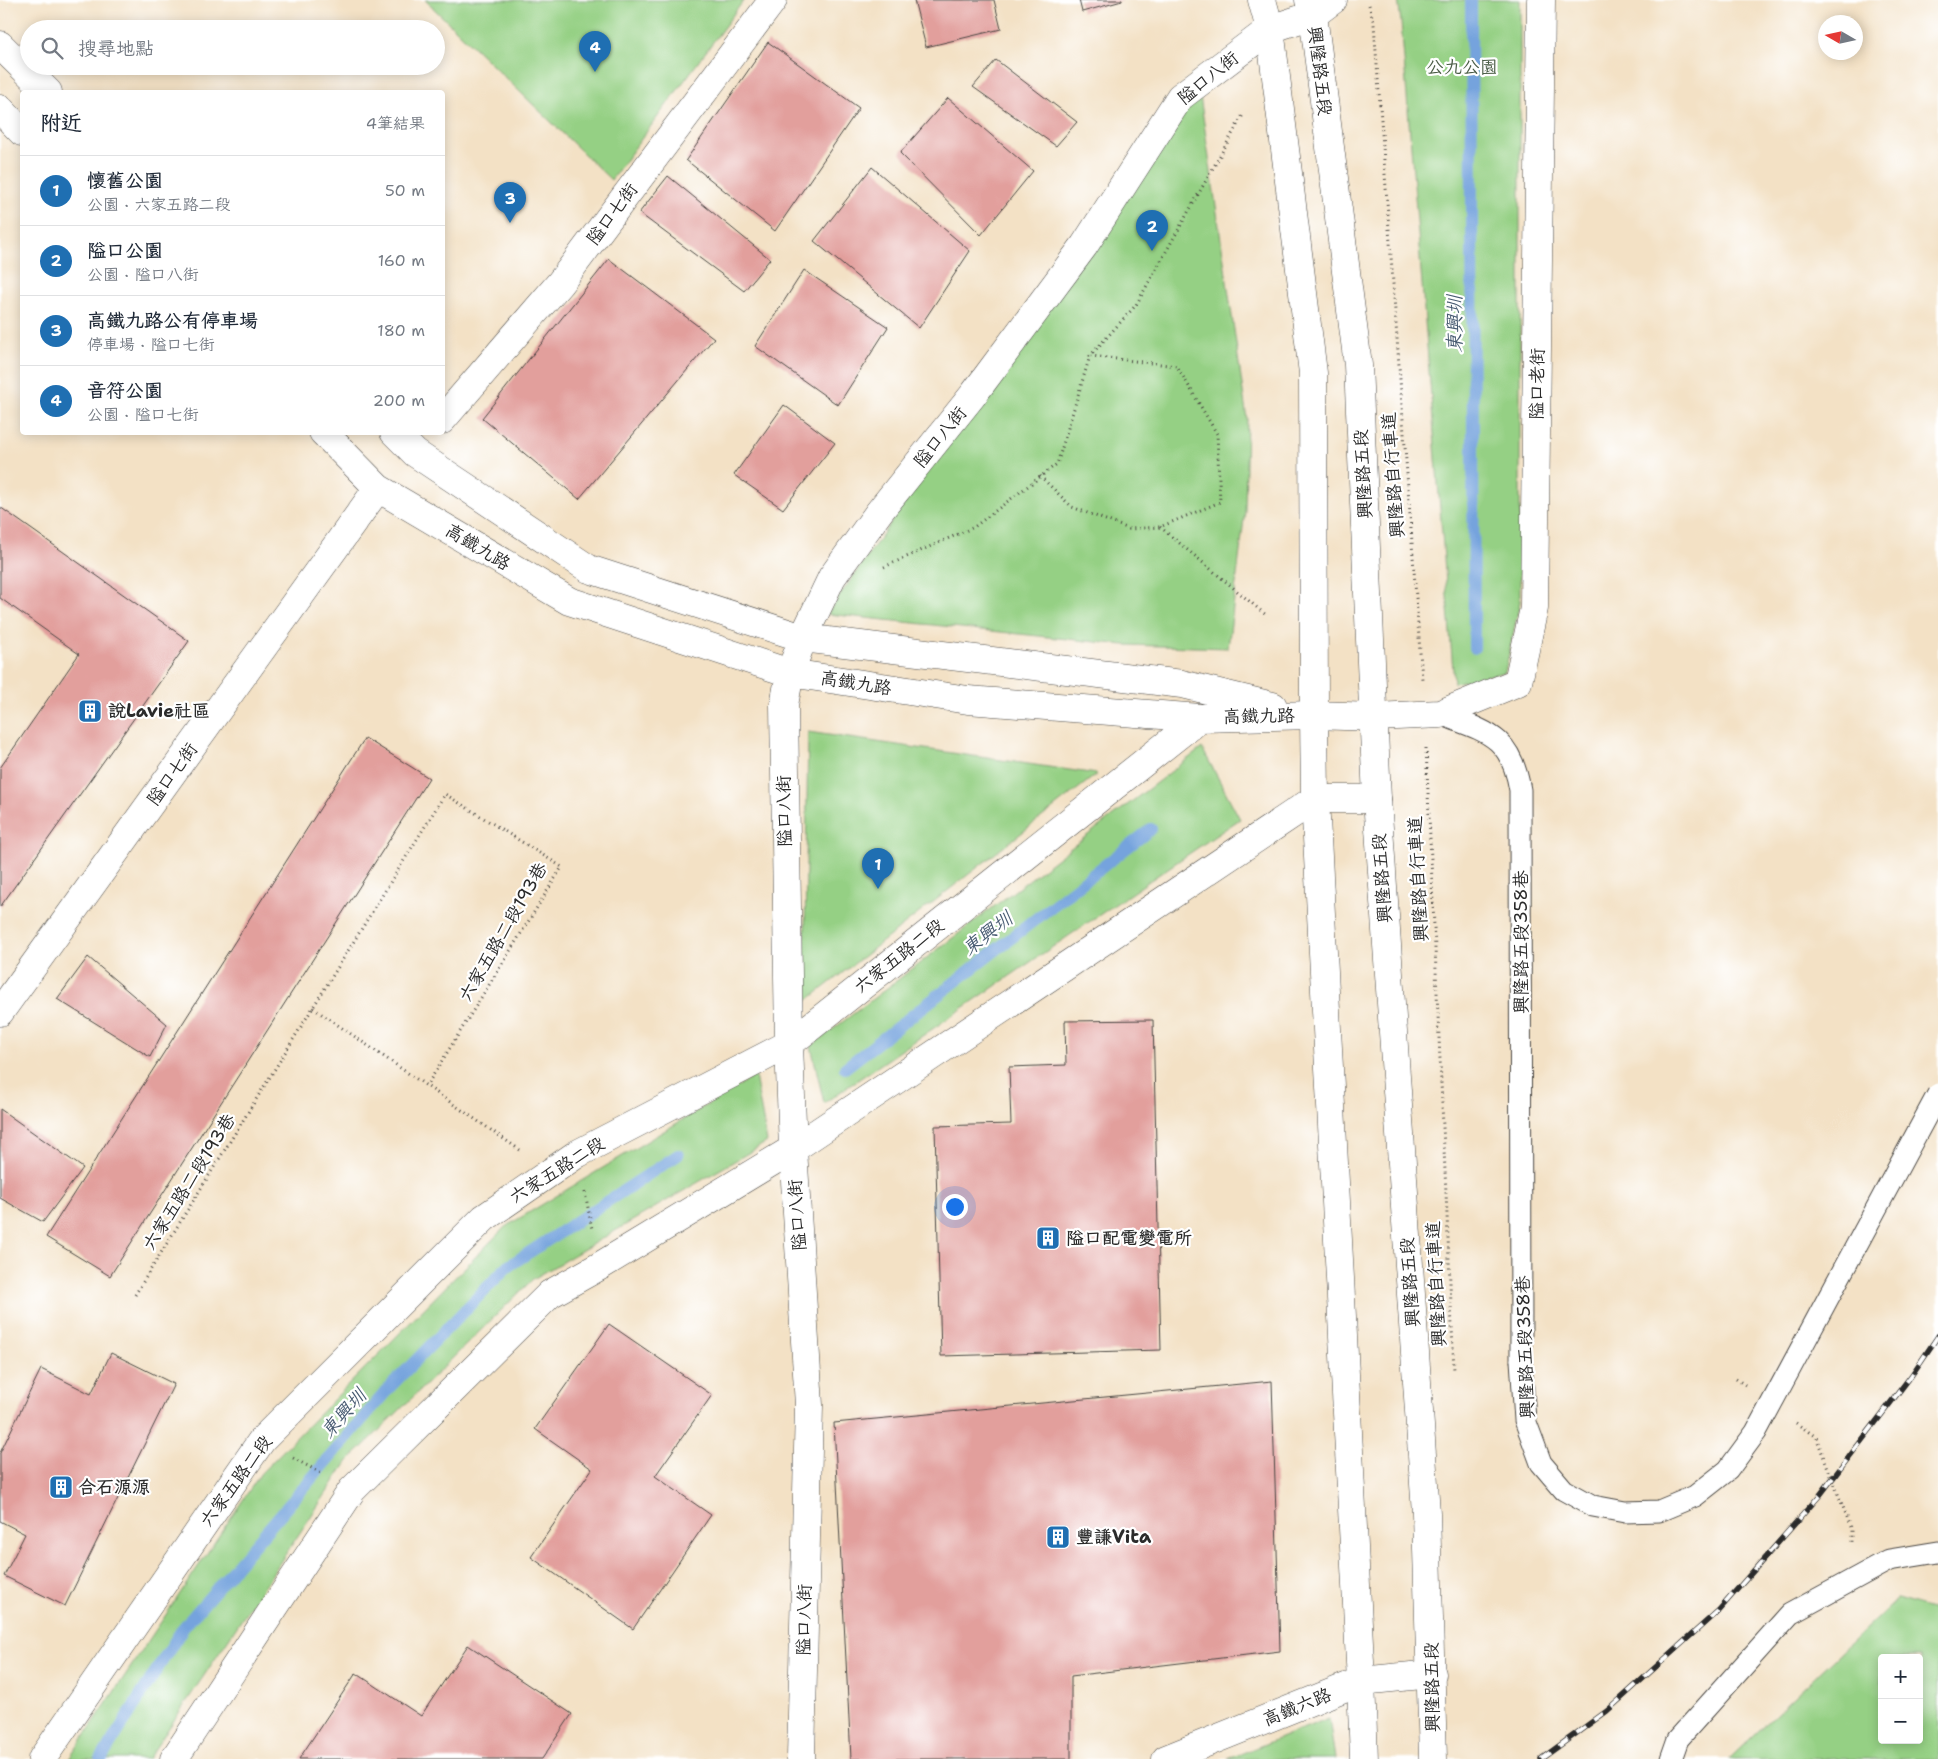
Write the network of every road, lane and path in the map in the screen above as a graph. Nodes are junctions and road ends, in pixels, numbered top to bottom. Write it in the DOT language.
graph roads {
  1 [pos="773,0"];
  2 [pos="1262,0"];
  3 [pos="1367,0"];
  4 [pos="1541,0"];
  5 [pos="1318,5"];
  6 [pos="1270,29"];
  7 [pos="0,45"];
  8 [pos="20,65"];
  9 [pos="31,75"];
  10 [pos="46,90"];
  11 [pos="1247,108"];
  12 [pos="0,109"];
  13 [pos="20,130"];
  14 [pos="1090,356"];
  15 [pos="445,417"];
  16 [pos="326,435"];
  17 [pos="402,435"];
  18 [pos="423,443"];
  19 [pos="1040,476"];
  20 [pos="378,488"];
  21 [pos="1160,528"];
  22 [pos="878,570"];
  23 [pos="1266,615"];
  24 [pos="803,638"];
  25 [pos="790,673"];
  26 [pos="1432,714"];
  27 [pos="1314,715"];
  28 [pos="1374,717"];
  29 [pos="1200,718"];
  30 [pos="1316,799"];
  31 [pos="1377,799"];
  32 [pos="313,1008"];
  33 [pos="0,1012"];
  34 [pos="788,1044"];
  35 [pos="427,1085"];
  36 [pos="1938,1094"];
  37 [pos="792,1149"];
  38 [pos="577,1154"];
  39 [pos="552,1172"];
  40 [pos="600,1266"];
  41 [pos="135,1295"];
  42 [pos="1454,1377"];
  43 [pos="1736,1378"];
  44 [pos="1752,1390"];
  45 [pos="1792,1420"];
  46 [pos="262,1440"];
  47 [pos="352,1490"];
  48 [pos="1938,1552"];
  49 [pos="1851,1581"];
  50 [pos="1432,1674"];
  51 [pos="1361,1681"];
  52 [pos="42,1759"];
  53 [pos="174,1759"];
  54 [pos="801,1759"];
  55 [pos="1166,1759"];
  56 [pos="1364,1759"];
  57 [pos="1434,1759"];
  58 [pos="1671,1759"];
  1 -- 15 [label="street, 隘口七街"];
  2 -- 6 [label="street"];
  3 -- 26 [label="path, 興隆路自行車道"];
  4 -- 26 [label="street, 隘口老街"];
  5 -- 6 [label="street, 隘口八街"];
  5 -- 28 [label="street, 興隆路五段"];
  6 -- 24 [label="street, 隘口八街"];
  6 -- 27 [label="street"];
  7 -- 8 [label="street"];
  9 -- 10 [label="street"];
  11 -- 14 [label="path"];
  12 -- 13 [label="street"];
  14 -- 19 [label="path"];
  14 -- 21 [label="path"];
  16 -- 20 [label="street, 高鐵九路"];
  17 -- 18 [label="street, 高鐵九路"];
  18 -- 24 [label="street, 高鐵九路"];
  19 -- 21 [label="path"];
  19 -- 22 [label="path"];
  20 -- 25 [label="street, 高鐵九路"];
  20 -- 33 [label="street, 隘口七街"];
  21 -- 23 [label="path"];
  24 -- 25 [label="street, 隘口八街"];
  24 -- 27 [label="street, 高鐵九路"];
  25 -- 29 [label="street, 高鐵九路"];
  25 -- 34 [label="street, 隘口八街"];
  26 -- 28 [label="street, 隘口老街"];
  26 -- 36 [label="lane, 興隆路五段358巷, bridge"];
  26 -- 42 [label="path, 興隆路自行車道"];
  27 -- 28 [label="street, 隘口老街"];
  27 -- 29 [label="street, 高鐵九路"];
  27 -- 30 [label="street"];
  28 -- 31 [label="street, 興隆路五段"];
  29 -- 34 [label="street, 六家五路二段"];
  30 -- 31 [label="street"];
  30 -- 37 [label="street"];
  30 -- 51 [label="street"];
  31 -- 50 [label="street, 興隆路五段"];
  32 -- 35 [label="path"];
  32 -- 35 [label="path, 六家五路二段193巷"];
  32 -- 41 [label="path, 六家五路二段193巷"];
  34 -- 37 [label="street, 隘口八街"];
  34 -- 38 [label="street, 六家五路二段"];
  35 -- 39 [label="path"];
  37 -- 40 [label="street"];
  37 -- 54 [label="street, 隘口八街"];
  38 -- 39 [label="street, 六家五路二段"];
  38 -- 40 [label="path"];
  39 -- 46 [label="street, 六家五路二段"];
  40 -- 47 [label="street"];
  43 -- 44 [label="path"];
  45 -- 49 [label="path"];
  46 -- 47 [label="path"];
  46 -- 52 [label="street, 六家五路二段"];
  47 -- 53 [label="street"];
  48 -- 49 [label="lane"];
  49 -- 58 [label="lane"];
  50 -- 51 [label="street, 高鐵六路"];
  50 -- 57 [label="street, 興隆路五段"];
  51 -- 55 [label="street, 高鐵六路"];
  51 -- 56 [label="street"];
}
